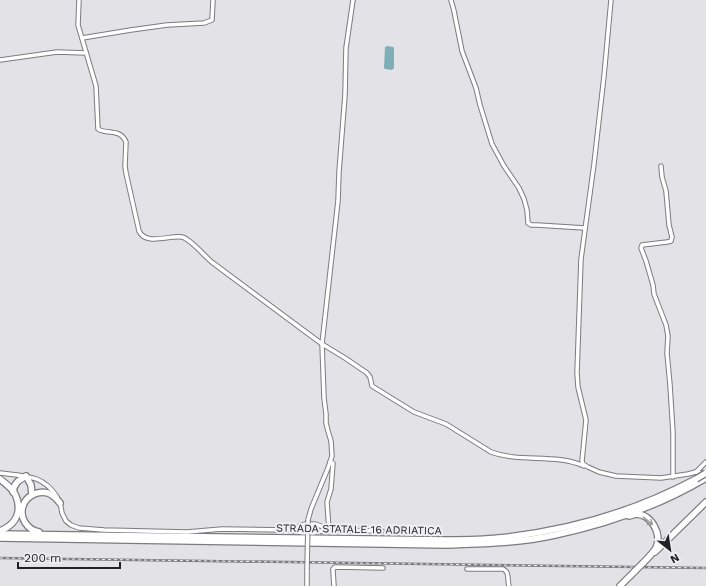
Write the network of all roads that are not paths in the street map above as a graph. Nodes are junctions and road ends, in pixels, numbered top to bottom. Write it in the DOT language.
graph roads {
  1 [pos="79,0"];
  2 [pos="214,0"];
  3 [pos="352,0"];
  4 [pos="452,0"];
  5 [pos="610,0"];
  6 [pos="82,38"];
  7 [pos="86,52"];
  8 [pos="0,60"];
  9 [pos="661,166"];
  10 [pos="584,228"];
  11 [pos="322,344"];
  12 [pos="330,462"];
  13 [pos="706,462"];
  14 [pos="584,466"];
  15 [pos="696,472"];
  16 [pos="0,473"];
  17 [pos="26,476"];
  18 [pos="706,476"];
  19 [pos="673,477"];
  20 [pos="0,479"];
  21 [pos="13,492"];
  22 [pos="32,495"];
  23 [pos="706,502"];
  24 [pos="60,503"];
  25 [pos="288,530"];
  26 [pos="329,530"];
  27 [pos="382,531"];
  28 [pos="572,531"];
  29 [pos="0,532"];
  30 [pos="83,535"];
  31 [pos="0,538"];
  32 [pos="643,563"];
  33 [pos="384,568"];
  34 [pos="467,569"];
  35 [pos="307,586"];
  36 [pos="334,586"];
  37 [pos="509,586"];
  38 [pos="620,586"];
  1 -- 6 [label="street"];
  2 -- 6 [label="street"];
  3 -- 11 [label="street"];
  4 -- 10 [label="street"];
  5 -- 10 [label="street"];
  6 -- 7 [label="street"];
  7 -- 8 [label="street"];
  7 -- 11 [label="street"];
  9 -- 19 [label="street"];
  10 -- 14 [label="street"];
  11 -- 12 [label="street"];
  11 -- 14 [label="street"];
  12 -- 26 [label="street"];
  12 -- 35 [label="street, bridge"];
  13 -- 15 [label="street"];
  14 -- 19 [label="street"];
  15 -- 18 [label="street"];
  15 -- 19 [label="street"];
  16 -- 17 [label="street"];
  17 -- 21 [label="highway"];
  17 -- 22 [label="highway"];
  17 -- 24 [label="street"];
  18 -- 28 [label="highway, STRADA STATALE 16 ADRIATICA"];
  18 -- 30 [label="highway, STRADA STATALE 16 ADRIATICA, bridge"];
  20 -- 21 [label="highway"];
  21 -- 29 [label="highway"];
  22 -- 24 [label="highway"];
  22 -- 30 [label="highway"];
  23 -- 32 [label="highway"];
  24 -- 25 [label="street"];
  25 -- 26 [label="street"];
  25 -- 26 [label="street"];
  26 -- 27 [label="street"];
  28 -- 31 [label="highway, STRADA STATALE 16 ADRIATICA"];
  28 -- 32 [label="highway, one-way"];
  29 -- 30 [label="highway, STRADA STATALE 16 ADRIATICA"];
  32 -- 38 [label="highway, bridge"];
  33 -- 36 [label="street"];
  34 -- 37 [label="street"];
}
